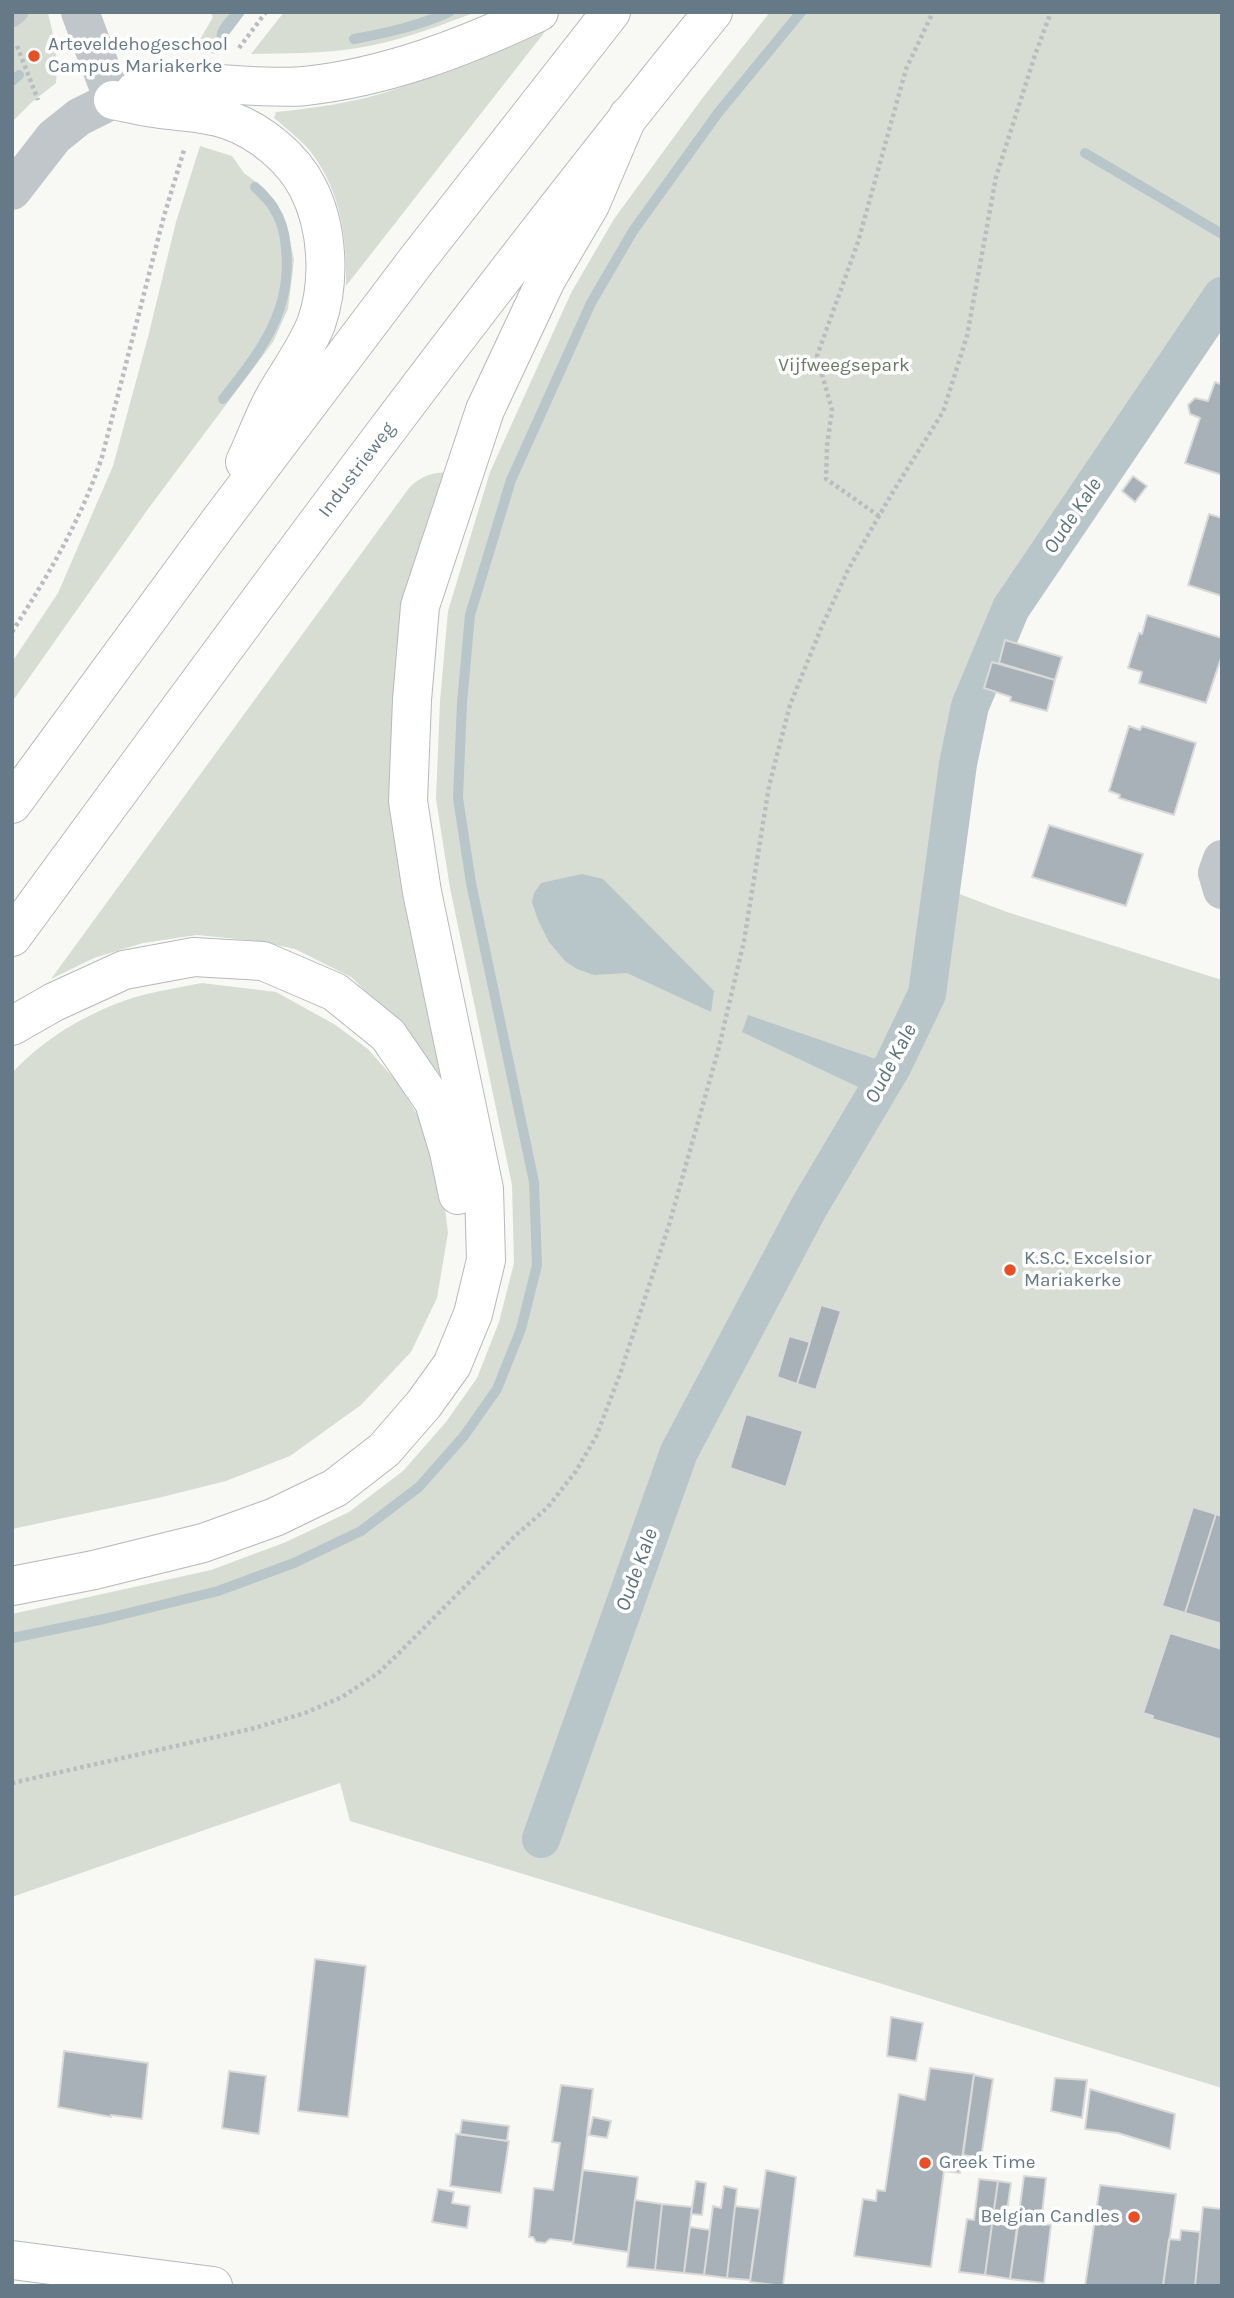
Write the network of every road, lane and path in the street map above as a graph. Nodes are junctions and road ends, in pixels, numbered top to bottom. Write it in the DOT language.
graph roads {
  1 [pos="18,12"];
  2 [pos="80,12"];
  3 [pos="266,12"];
  4 [pos="539,12"];
  5 [pos="611,12"];
  6 [pos="713,12"];
  7 [pos="933,12"];
  8 [pos="1051,12"];
  9 [pos="12,17"];
  10 [pos="12,36"];
  11 [pos="234,54"];
  12 [pos="113,100"];
  13 [pos="628,116"];
  14 [pos="54,137"];
  15 [pos="187,143"];
  16 [pos="12,191"];
  17 [pos="879,516"];
  18 [pos="216,526"];
  19 [pos="12,632"];
  20 [pos="12,804"];
  21 [pos="1222,859"];
  22 [pos="1222,890"];
  23 [pos="12,937"];
  24 [pos="12,1026"];
  25 [pos="12,1561"];
  26 [pos="12,1586"];
  27 [pos="12,1783"];
  28 [pos="12,2260"];
  29 [pos="213,2286"];
  1 -- 9 [label="lane"];
  2 -- 12 [label="street"];
  3 -- 11 [label="path"];
  4 -- 12 [label="main road"];
  5 -- 18 [label="main road"];
  6 -- 13 [label="main road, Industrieweg"];
  7 -- 17 [label="path"];
  8 -- 17 [label="path"];
  10 -- 14 [label="path"];
  12 -- 14 [label="street"];
  12 -- 18 [label="main road"];
  13 -- 23 [label="main road, Industrieweg"];
  13 -- 26 [label="main road"];
  14 -- 16 [label="street"];
  15 -- 19 [label="path"];
  17 -- 27 [label="path"];
  18 -- 20 [label="main road"];
  21 -- 22 [label="street"];
  24 -- 25 [label="main road"];
  28 -- 29 [label="main road"];
}
